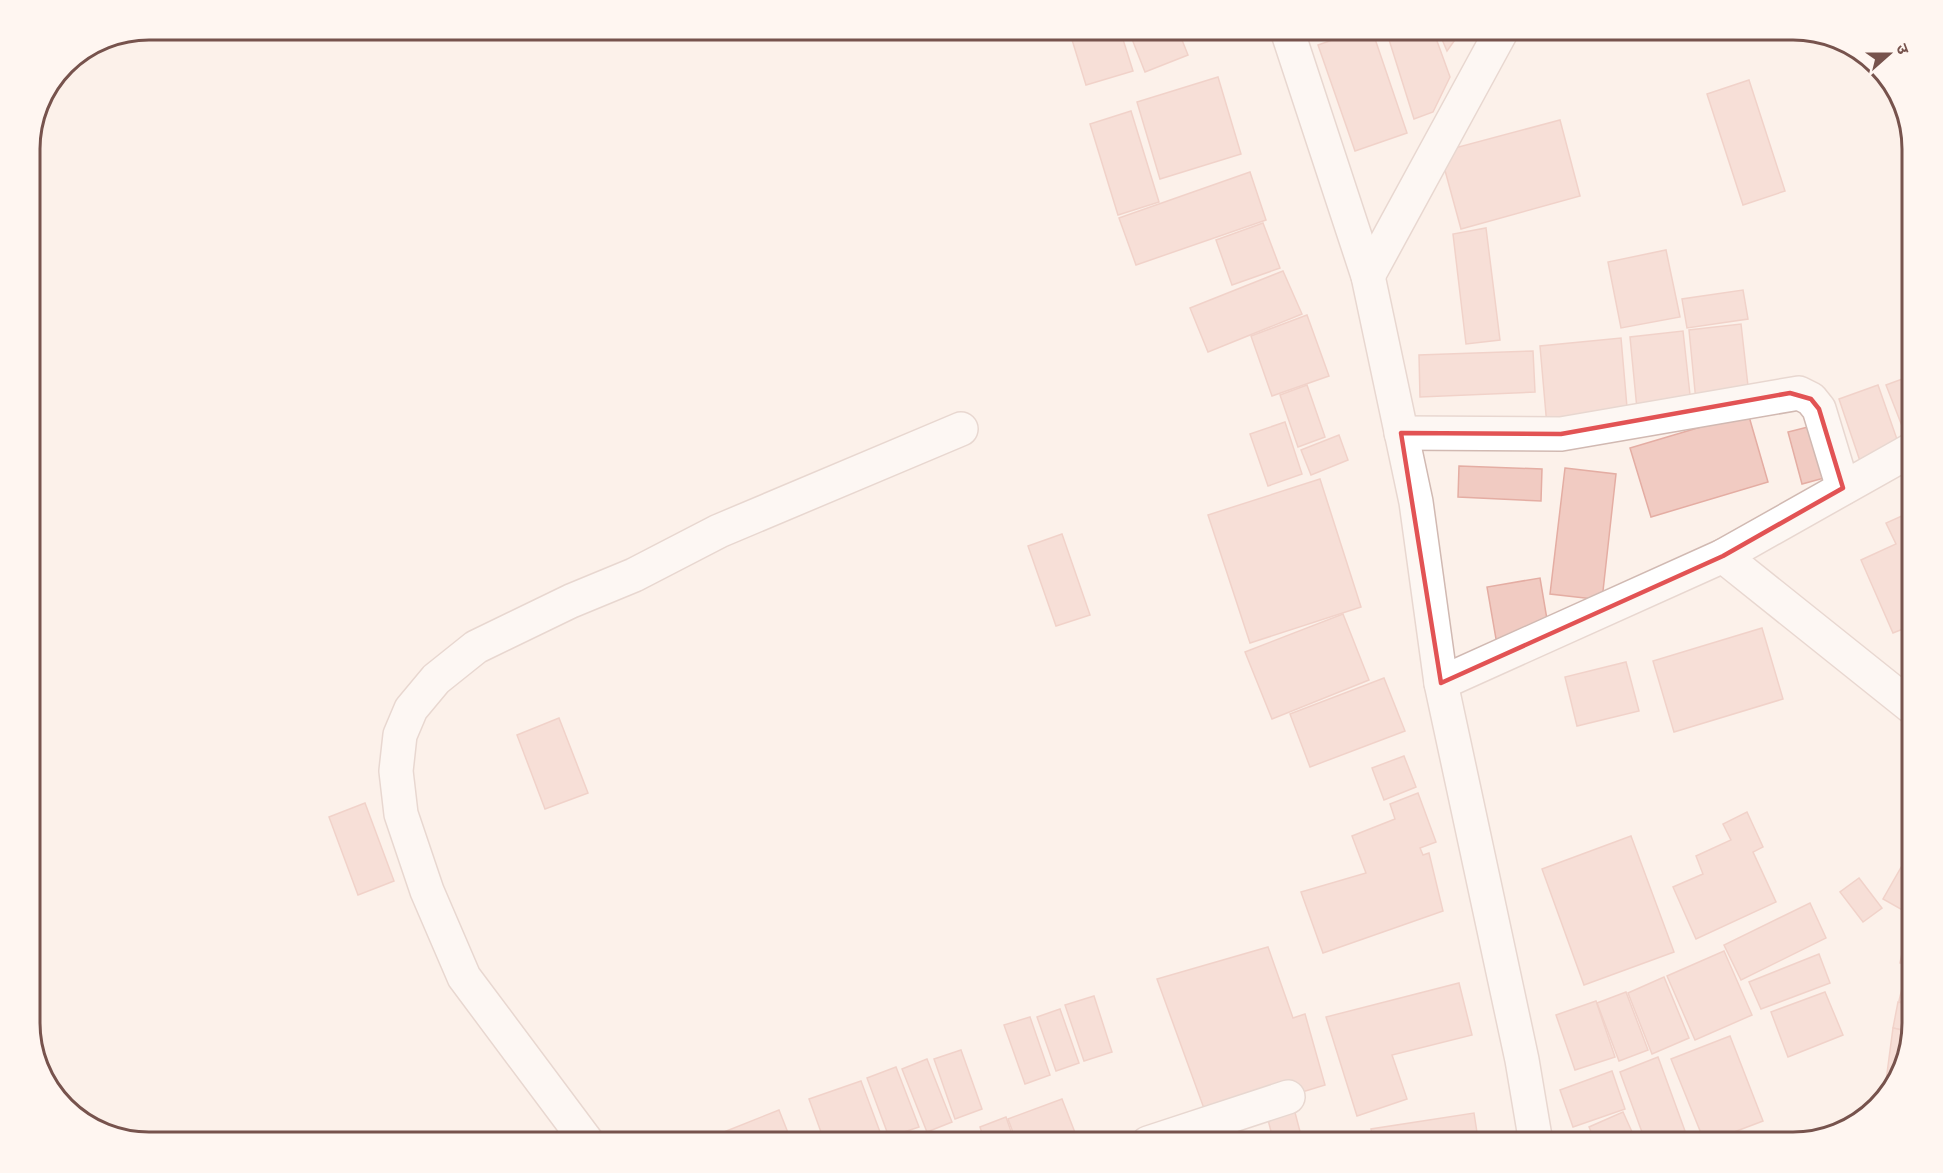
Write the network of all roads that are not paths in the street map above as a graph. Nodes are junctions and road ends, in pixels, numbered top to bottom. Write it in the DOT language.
graph roads {
  1 [pos="1290,40"];
  2 [pos="1497,40"];
  3 [pos="1368,276"];
  4 [pos="961,429"];
  5 [pos="1401,433"];
  6 [pos="1902,455"];
  7 [pos="1843,488"];
  8 [pos="1723,556"];
  9 [pos="1441,683"];
  10 [pos="1902,699"];
  11 [pos="1288,1097"];
  12 [pos="580,1132"];
  13 [pos="1181,1132"];
  14 [pos="1534,1132"];
  1 -- 3 [label="street"];
  2 -- 3 [label="street"];
  3 -- 5 [label="street"];
  4 -- 12 [label="street"];
  5 -- 7 [label="street"];
  5 -- 9 [label="street"];
  6 -- 7 [label="street"];
  7 -- 8 [label="street"];
  8 -- 9 [label="street"];
  8 -- 10 [label="street"];
  9 -- 14 [label="street"];
  11 -- 13 [label="street"];
}
